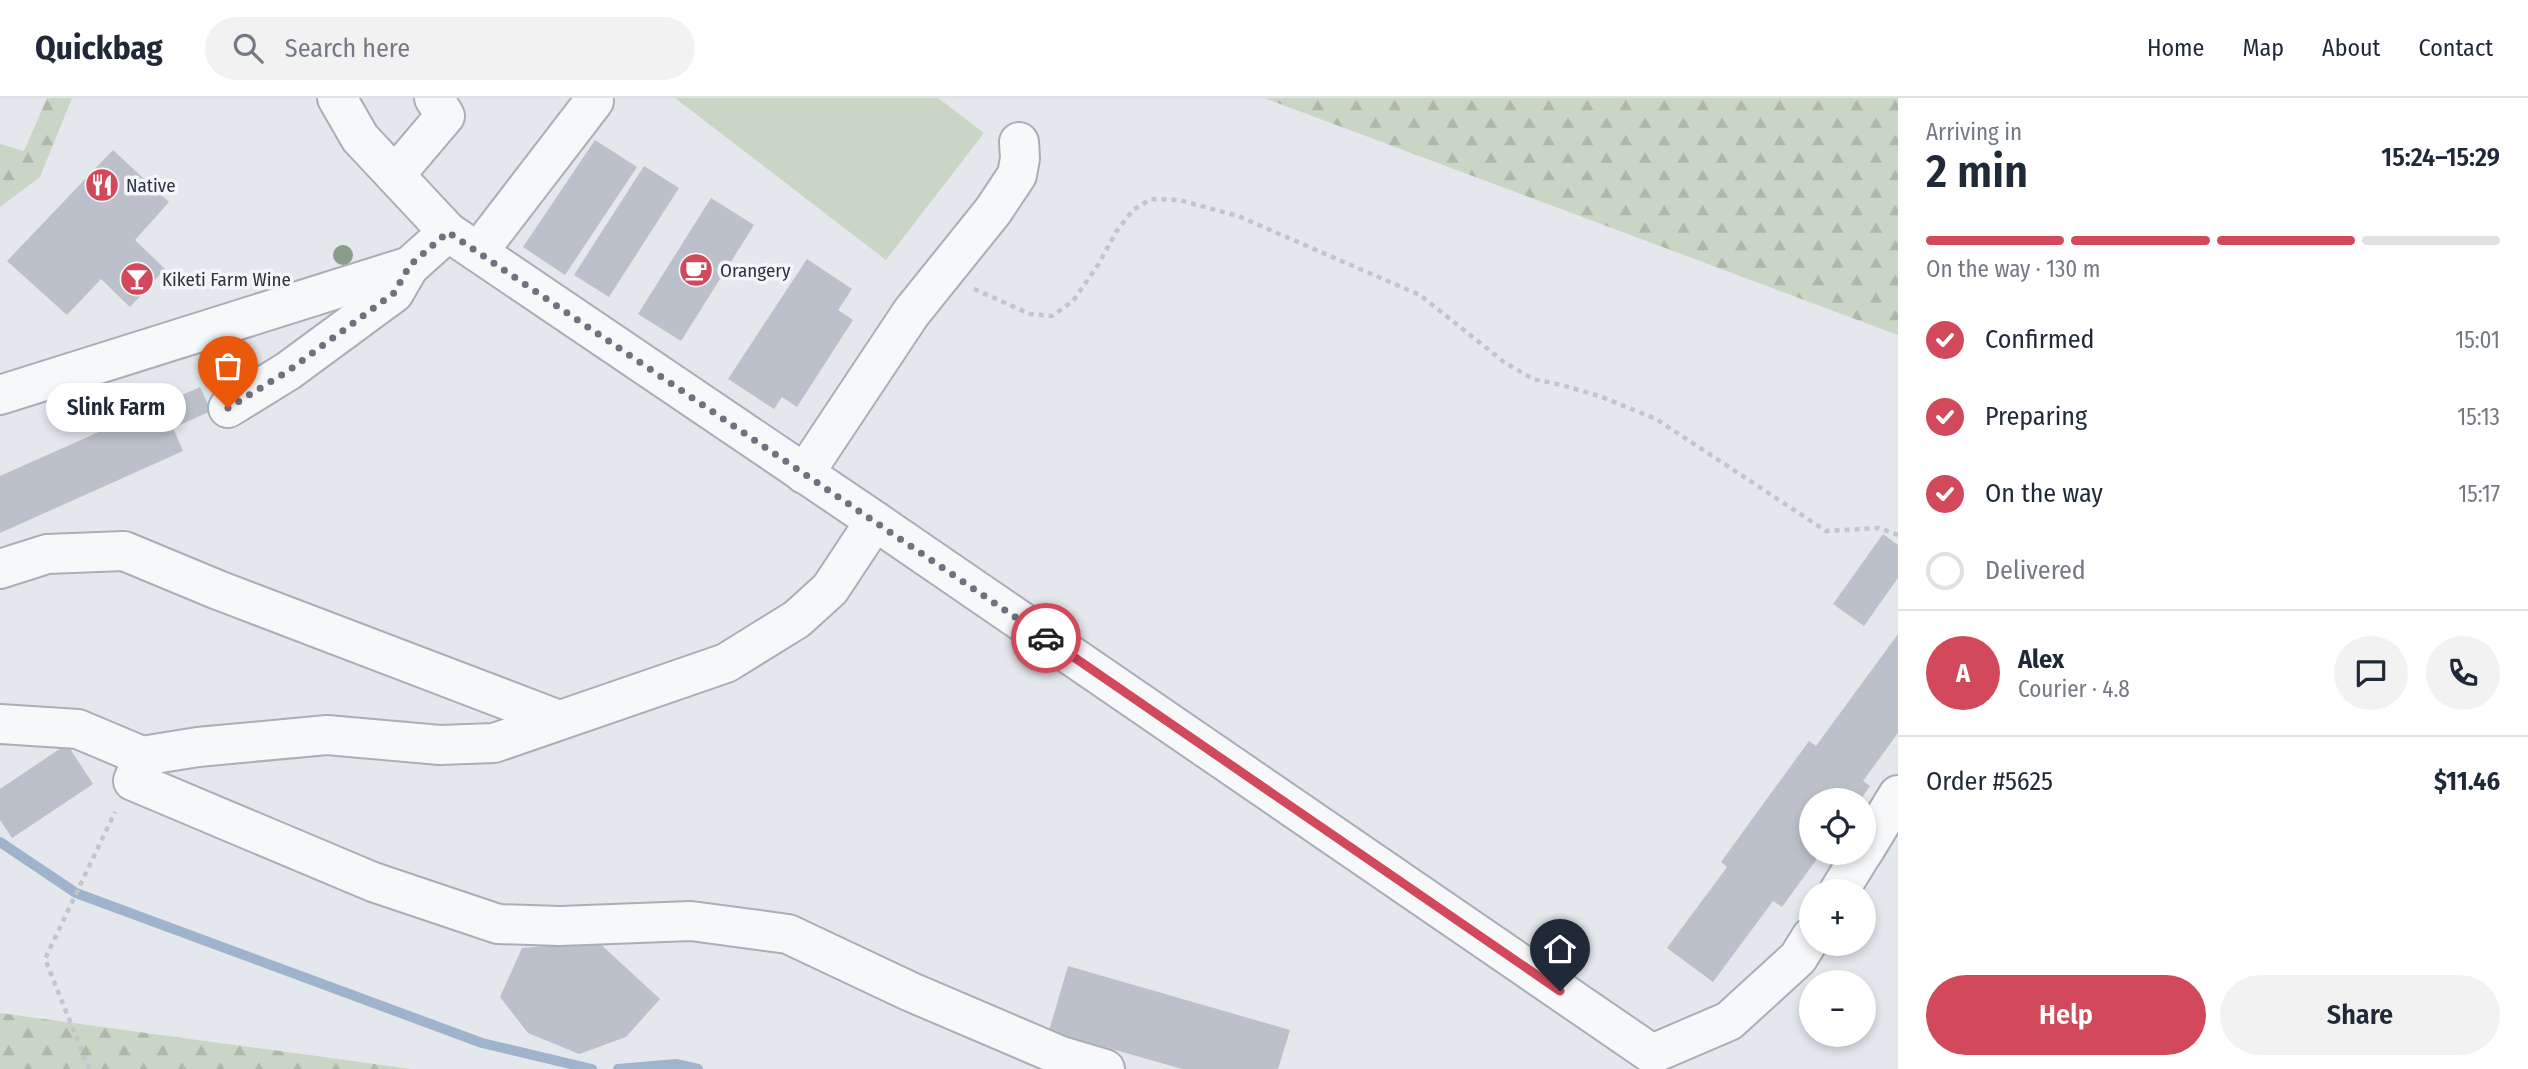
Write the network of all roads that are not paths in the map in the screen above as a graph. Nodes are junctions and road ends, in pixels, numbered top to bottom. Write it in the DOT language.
graph roads {
  1 [pos="337,98"];
  2 [pos="434,98"];
  3 [pos="594,101"];
  4 [pos="1019,142"];
  5 [pos="395,176"];
  6 [pos="463,242"];
  7 [pos="410,265"];
  8 [pos="0,395"];
  9 [pos="228,408"];
  10 [pos="804,474"];
  11 [pos="875,521"];
  12 [pos="0,569"];
  13 [pos="559,720"];
  14 [pos="0,724"];
  15 [pos="138,769"];
  16 [pos="1898,795"];
  17 [pos="1876,831"];
  18 [pos="1799,956"];
  19 [pos="1648,1061"];
  20 [pos="1105,1069"];
  1 -- 5 [label="lane"];
  2 -- 5 [label="lane"];
  3 -- 6 [label="lane"];
  4 -- 10 [label="lane"];
  5 -- 6 [label="lane"];
  6 -- 7 [label="lane"];
  6 -- 10 [label="lane"];
  7 -- 8 [label="lane"];
  7 -- 9 [label="lane"];
  10 -- 11 [label="lane"];
  11 -- 13 [label="lane"];
  11 -- 19 [label="lane"];
  12 -- 13 [label="lane"];
  13 -- 15 [label="lane"];
  14 -- 15 [label="lane"];
  15 -- 20 [label="lane"];
  16 -- 17 [label="lane"];
  18 -- 19 [label="lane"];
}
